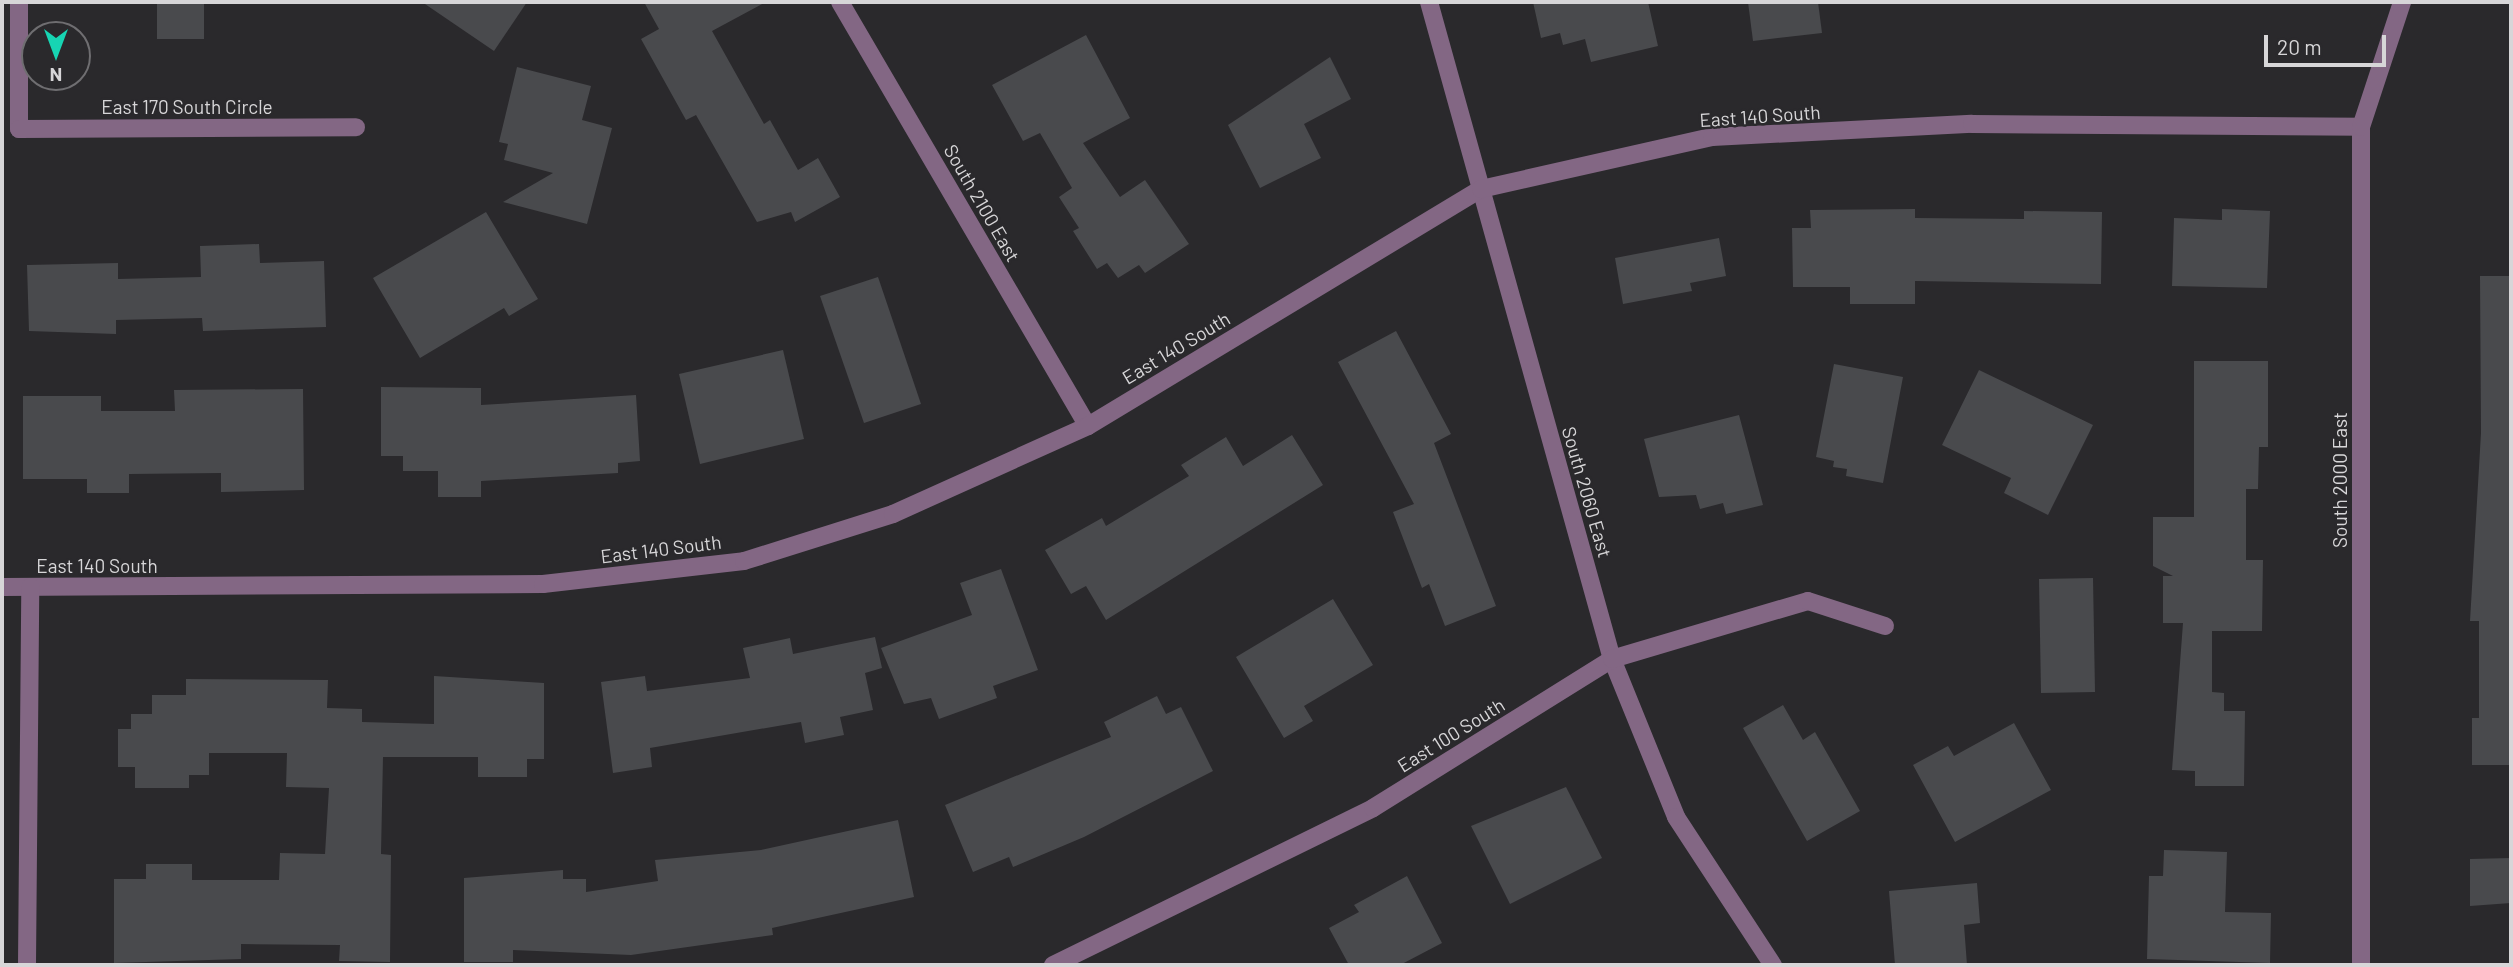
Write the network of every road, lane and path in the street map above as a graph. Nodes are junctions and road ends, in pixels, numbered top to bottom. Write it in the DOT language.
graph roads {
  1 [pos="19,2"];
  2 [pos="840,2"];
  3 [pos="1429,2"];
  4 [pos="2402,2"];
  5 [pos="356,127"];
  6 [pos="2361,127"];
  7 [pos="1481,189"];
  8 [pos="1088,426"];
  9 [pos="2,587"];
  10 [pos="30,587"];
  11 [pos="1885,626"];
  12 [pos="1612,659"];
  13 [pos="27,965"];
  14 [pos="1053,965"];
  15 [pos="1773,965"];
  16 [pos="2361,965"];
  1 -- 5 [label="street, East 170 South Circle"];
  2 -- 8 [label="street, South 2100 East"];
  3 -- 7 [label="street, South 2060 East"];
  4 -- 6 [label="street, South 2000 East"];
  6 -- 7 [label="street, East 140 South"];
  6 -- 16 [label="street, South 2000 East"];
  7 -- 8 [label="street, East 140 South"];
  7 -- 12 [label="street, South 2060 East"];
  8 -- 10 [label="street, East 140 South"];
  9 -- 10 [label="street, East 140 South"];
  10 -- 13 [label="street"];
  11 -- 12 [label="street, East 100 South"];
  12 -- 14 [label="street, East 100 South"];
  12 -- 15 [label="street, South 2060 East"];
}
